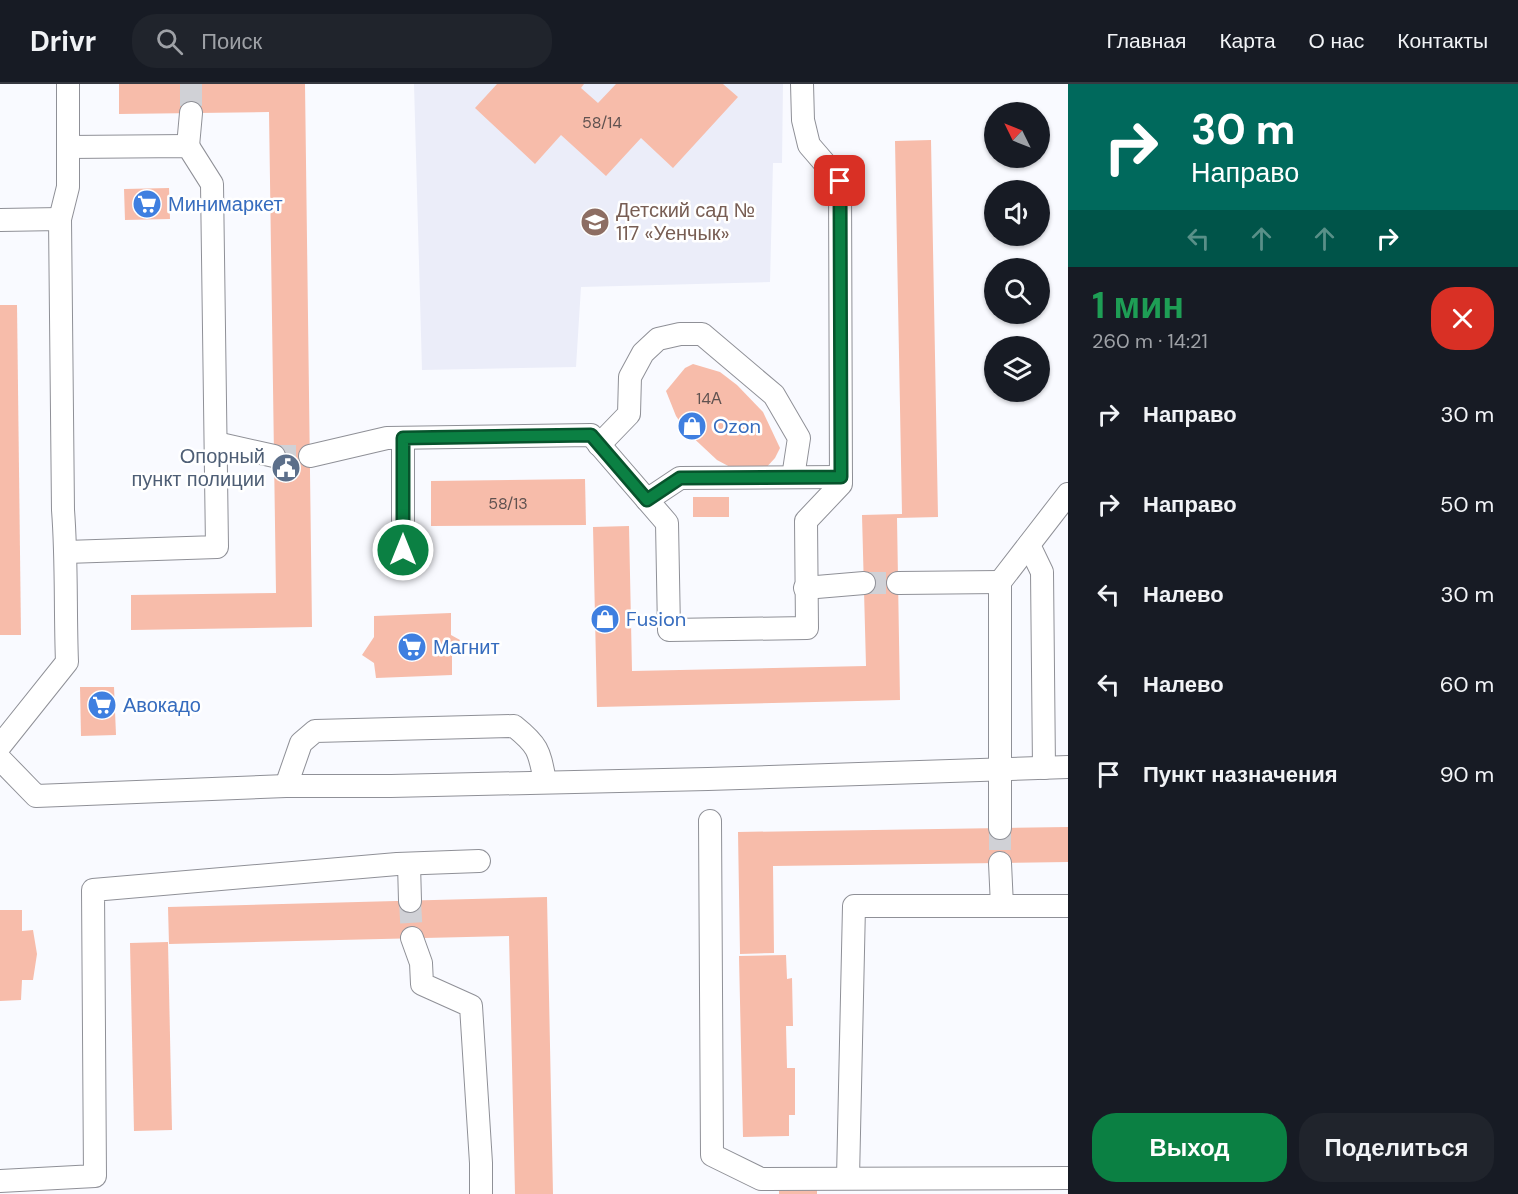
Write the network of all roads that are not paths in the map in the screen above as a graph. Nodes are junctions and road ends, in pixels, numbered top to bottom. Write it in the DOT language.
graph roads {
  1 [pos="68,84"];
  2 [pos="802,84"];
  3 [pos="191,113"];
  4 [pos="188,146"];
  5 [pos="68,147"];
  6 [pos="60,219"];
  7 [pos="0,220"];
  8 [pos="403,438"];
  9 [pos="216,443"];
  10 [pos="599,445"];
  11 [pos="274,456"];
  12 [pos="310,456"];
  13 [pos="793,477"];
  14 [pos="841,477"];
  15 [pos="1068,494"];
  16 [pos="647,500"];
  17 [pos="1029,545"];
  18 [pos="66,552"];
  19 [pos="415,555"];
  20 [pos="1000,582"];
  21 [pos="864,583"];
  22 [pos="898,584"];
  23 [pos="805,588"];
  24 [pos="0,746"];
  25 [pos="0,759"];
  26 [pos="1068,767"];
  27 [pos="1001,768"];
  28 [pos="1044,768"];
  29 [pos="545,781"];
  30 [pos="285,786"];
  31 [pos="710,821"];
  32 [pos="1000,828"];
  33 [pos="479,861"];
  34 [pos="1000,863"];
  35 [pos="409,864"];
  36 [pos="411,901"];
  37 [pos="1002,906"];
  38 [pos="1068,906"];
  39 [pos="412,938"];
  40 [pos="848,1178"];
  41 [pos="1068,1178"];
  42 [pos="4,1185"];
  43 [pos="481,1194"];
  1 -- 5 [label="lane"];
  2 -- 14 [label="lane"];
  3 -- 4 [label="lane"];
  4 -- 5 [label="lane"];
  4 -- 9 [label="lane"];
  5 -- 6 [label="lane"];
  6 -- 7 [label="lane"];
  6 -- 18 [label="lane"];
  8 -- 10 [label="lane"];
  8 -- 12 [label="lane"];
  8 -- 19 [label="lane"];
  9 -- 11 [label="lane"];
  9 -- 18 [label="lane"];
  10 -- 13 [label="lane"];
  10 -- 16 [label="lane"];
  13 -- 14 [label="lane"];
  13 -- 16 [label="lane"];
  14 -- 23 [label="lane"];
  15 -- 17 [label="lane"];
  16 -- 23 [label="lane"];
  17 -- 20 [label="lane"];
  17 -- 28 [label="lane"];
  18 -- 24 [label="lane"];
  20 -- 22 [label="lane"];
  20 -- 27 [label="lane"];
  21 -- 23 [label="lane"];
  25 -- 30 [label="lane"];
  26 -- 28 [label="lane"];
  27 -- 28 [label="lane"];
  27 -- 29 [label="lane"];
  27 -- 32 [label="lane"];
  29 -- 30 [label="lane"];
  29 -- 30 [label="lane"];
  31 -- 40 [label="lane"];
  33 -- 35 [label="lane"];
  34 -- 37 [label="lane"];
  35 -- 36 [label="lane"];
  35 -- 42 [label="lane"];
  37 -- 38 [label="lane"];
  37 -- 40 [label="lane"];
  39 -- 43 [label="lane"];
  40 -- 41 [label="lane"];
}
